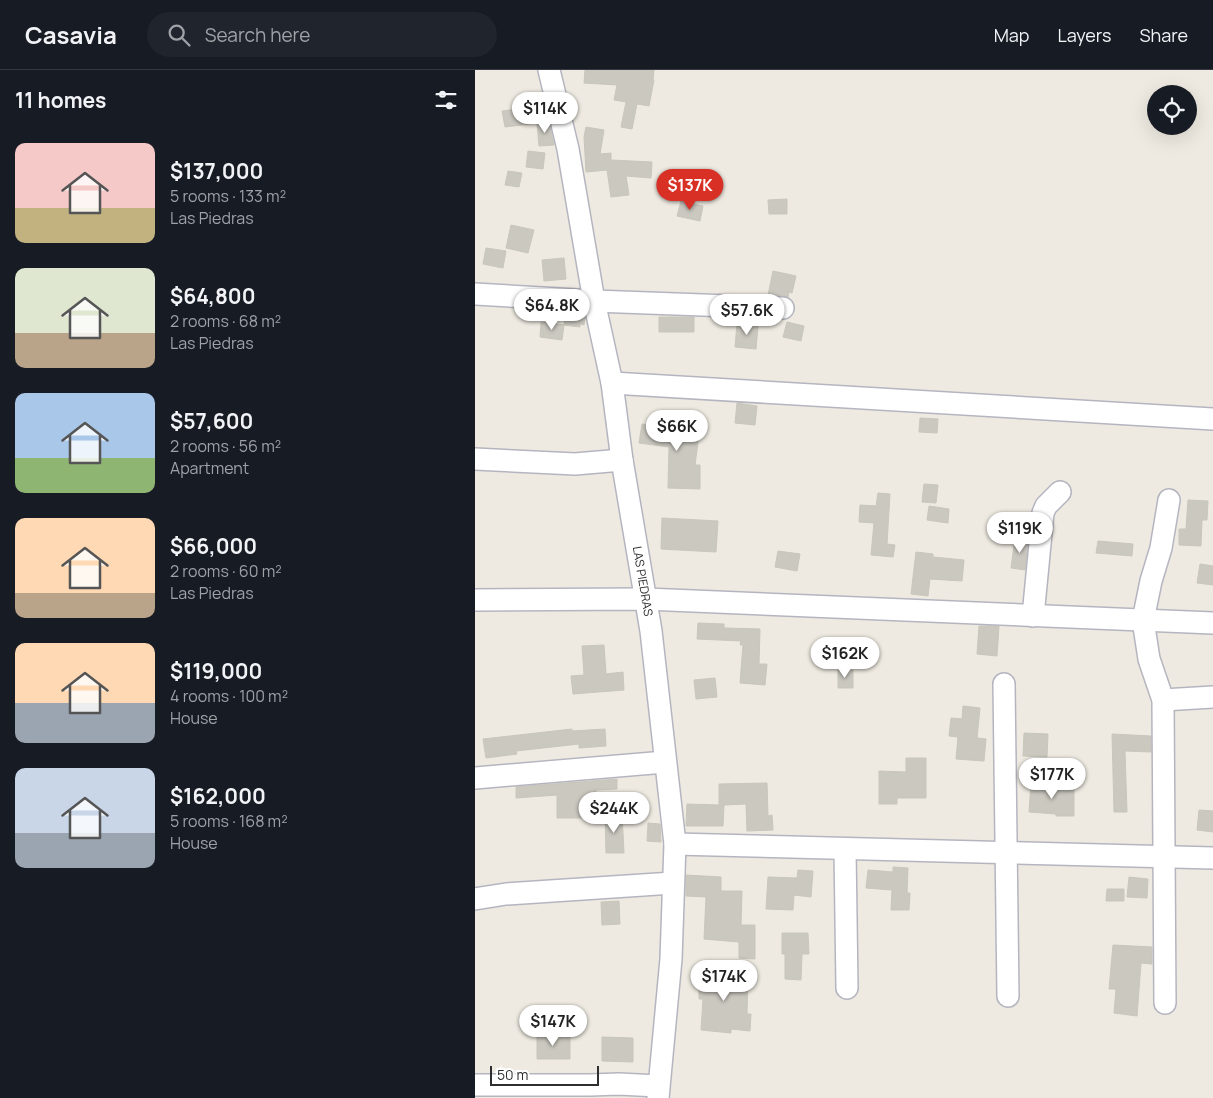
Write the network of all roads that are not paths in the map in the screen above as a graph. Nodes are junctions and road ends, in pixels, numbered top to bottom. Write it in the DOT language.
graph roads {
  1 [pos="549,70"];
  2 [pos="475,294"];
  3 [pos="595,301"];
  4 [pos="783,308"];
  5 [pos="612,383"];
  6 [pos="1213,419"];
  7 [pos="475,459"];
  8 [pos="622,460"];
  9 [pos="1061,492"];
  10 [pos="1169,500"];
  11 [pos="645,599"];
  12 [pos="475,600"];
  13 [pos="1033,616"];
  14 [pos="1143,620"];
  15 [pos="1213,623"];
  16 [pos="1004,684"];
  17 [pos="1213,697"];
  18 [pos="1163,700"];
  19 [pos="665,762"];
  20 [pos="475,778"];
  21 [pos="675,844"];
  22 [pos="845,849"];
  23 [pos="1006,853"];
  24 [pos="1165,858"];
  25 [pos="1213,858"];
  26 [pos="673,883"];
  27 [pos="475,899"];
  28 [pos="847,988"];
  29 [pos="1008,996"];
  30 [pos="1165,1003"];
  31 [pos="475,1085"];
  32 [pos="658,1092"];
  1 -- 3 [label="street, LAS PIEDRAS"];
  2 -- 3 [label="street"];
  3 -- 4 [label="street"];
  3 -- 5 [label="street, LAS PIEDRAS"];
  5 -- 6 [label="street"];
  5 -- 8 [label="street, LAS PIEDRAS"];
  7 -- 8 [label="street"];
  8 -- 11 [label="street, LAS PIEDRAS"];
  9 -- 13 [label="street"];
  10 -- 14 [label="street"];
  11 -- 12 [label="street"];
  11 -- 13 [label="street"];
  11 -- 19 [label="street, LAS PIEDRAS"];
  13 -- 14 [label="street"];
  14 -- 15 [label="street"];
  14 -- 18 [label="street"];
  16 -- 23 [label="street"];
  17 -- 18 [label="street"];
  18 -- 24 [label="street"];
  19 -- 20 [label="street"];
  19 -- 21 [label="street, LAS PIEDRAS"];
  21 -- 22 [label="street"];
  21 -- 26 [label="street, LAS PIEDRAS"];
  22 -- 23 [label="street"];
  22 -- 28 [label="street"];
  23 -- 24 [label="street"];
  23 -- 29 [label="street"];
  24 -- 25 [label="street"];
  24 -- 30 [label="street"];
  26 -- 27 [label="street"];
  26 -- 32 [label="street, LAS PIEDRAS"];
  31 -- 32 [label="street"];
}
